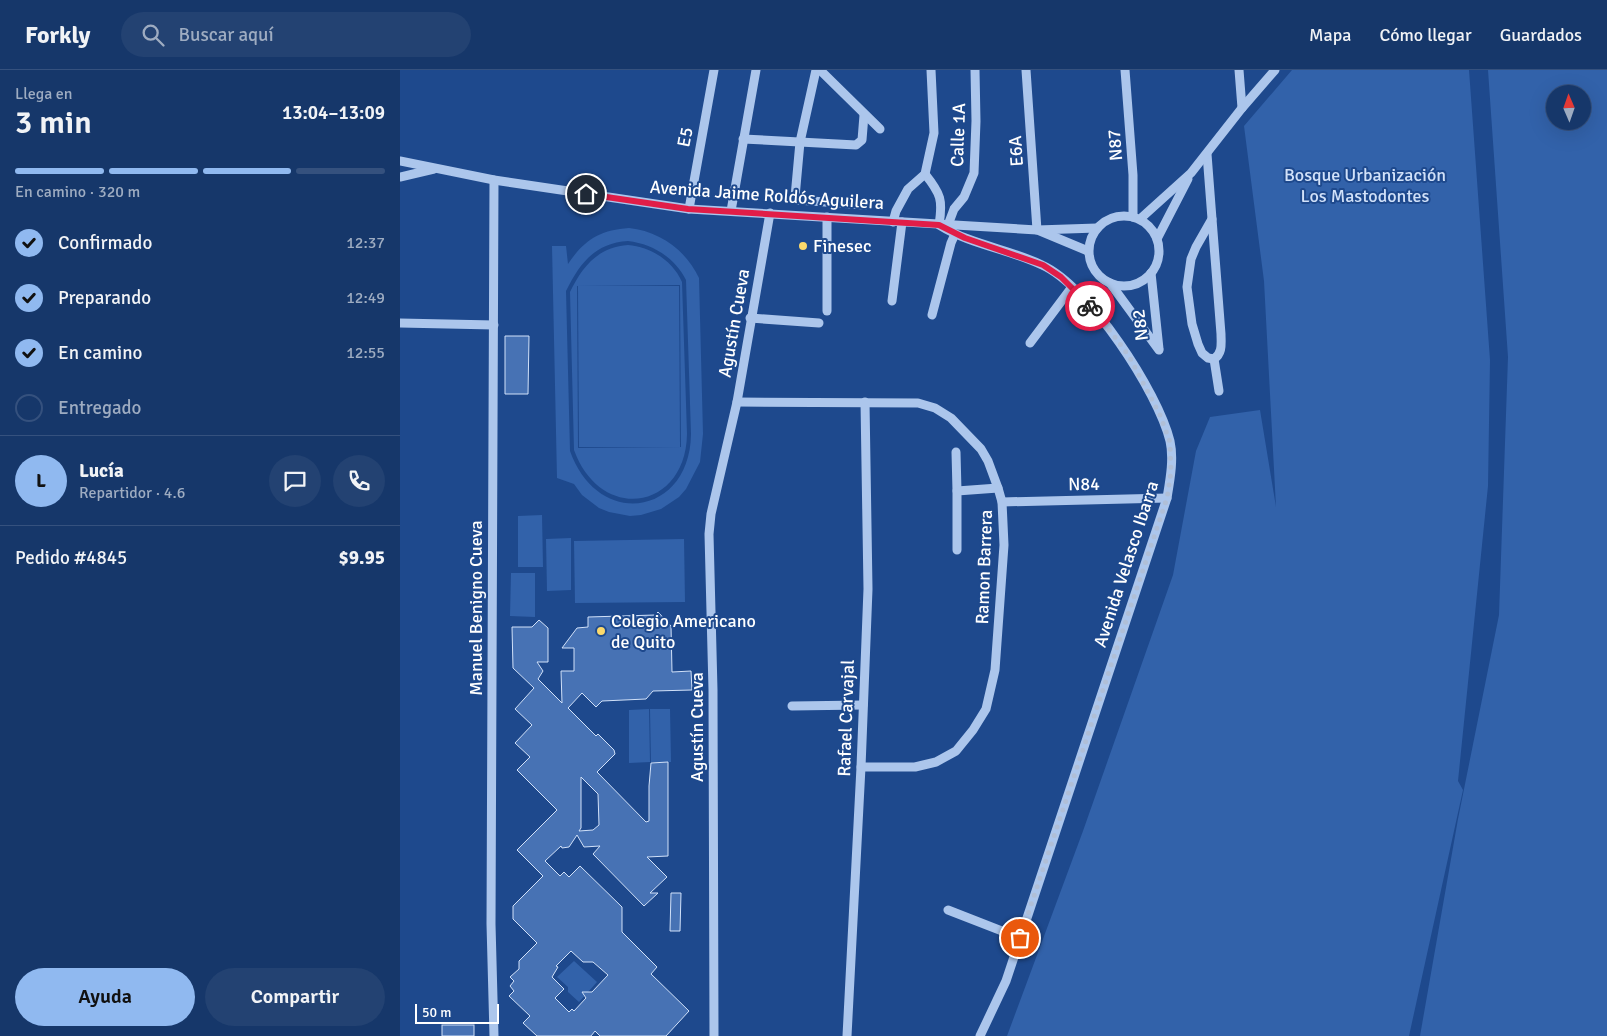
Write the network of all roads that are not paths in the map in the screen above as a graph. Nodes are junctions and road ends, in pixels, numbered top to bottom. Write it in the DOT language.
graph roads {
  1 [pos="714,70"];
  2 [pos="756,70"];
  3 [pos="818,70"];
  4 [pos="931,70"];
  5 [pos="975,70"];
  6 [pos="1026,70"];
  7 [pos="1125,70"];
  8 [pos="1239,70"];
  9 [pos="1275,70"];
  10 [pos="1242,108"];
  11 [pos="864,115"];
  12 [pos="880,129"];
  13 [pos="743,138"];
  14 [pos="800,142"];
  15 [pos="1207,154"];
  16 [pos="400,161"];
  17 [pos="438,169"];
  18 [pos="1191,173"];
  19 [pos="925,174"];
  20 [pos="400,177"];
  21 [pos="494,180"];
  22 [pos="864,205"];
  23 [pos="688,209"];
  24 [pos="731,211"];
  25 [pos="770,213"];
  26 [pos="827,217"];
  27 [pos="1137,218"];
  28 [pos="1212,219"];
  29 [pos="897,222"];
  30 [pos="944,225"];
  31 [pos="1097,228"];
  32 [pos="1037,230"];
  33 [pos="955,234"];
  34 [pos="1157,239"];
  35 [pos="1088,251"];
  36 [pos="1151,274"];
  37 [pos="1110,283"];
  38 [pos="1072,287"];
  39 [pos="892,301"];
  40 [pos="827,311"];
  41 [pos="932,315"];
  42 [pos="750,318"];
  43 [pos="819,322"];
  44 [pos="400,323"];
  45 [pos="494,325"];
  46 [pos="1030,343"];
  47 [pos="1214,359"];
  48 [pos="1219,391"];
  49 [pos="737,402"];
  50 [pos="865,402"];
  51 [pos="956,452"];
  52 [pos="998,488"];
  53 [pos="957,491"];
  54 [pos="1167,498"];
  55 [pos="1002,502"];
  56 [pos="957,550"];
  57 [pos="864,705"];
  58 [pos="792,706"];
  59 [pos="861,767"];
  60 [pos="948,910"];
  61 [pos="1020,938"];
  62 [pos="494,1036"];
  63 [pos="714,1036"];
  64 [pos="847,1036"];
  65 [pos="980,1036"];
  1 -- 23 [label="street, E5"];
  2 -- 13 [label="street"];
  3 -- 11 [label="street"];
  3 -- 14 [label="street"];
  4 -- 19 [label="street"];
  5 -- 30 [label="street, Calle 1A"];
  6 -- 32 [label="street, E6A"];
  7 -- 27 [label="street, N87"];
  8 -- 10 [label="street"];
  9 -- 10 [label="street"];
  10 -- 15 [label="street"];
  11 -- 12 [label="street"];
  11 -- 14 [label="street"];
  13 -- 14 [label="street"];
  13 -- 24 [label="street"];
  14 -- 22 [label="street"];
  15 -- 18 [label="street"];
  15 -- 28 [label="street"];
  16 -- 17 [label="street, Avenida Jaime Roldós Aguilera"];
  17 -- 20 [label="street"];
  17 -- 21 [label="street, Avenida Jaime Roldós Aguilera"];
  18 -- 27 [label="street"];
  18 -- 34 [label="street"];
  19 -- 29 [label="street"];
  19 -- 30 [label="street"];
  21 -- 23 [label="street, Avenida Jaime Roldós Aguilera"];
  21 -- 45 [label="street, Manuel Benigno Cueva"];
  23 -- 24 [label="street, Avenida Jaime Roldós Aguilera"];
  24 -- 25 [label="street, Avenida Jaime Roldós Aguilera"];
  25 -- 26 [label="street, Avenida Jaime Roldós Aguilera"];
  25 -- 42 [label="street, Agustín Cueva"];
  26 -- 29 [label="street, Avenida Jaime Roldós Aguilera"];
  26 -- 40 [label="street"];
  27 -- 31 [label="street"];
  27 -- 34 [label="street"];
  28 -- 47 [label="street"];
  28 -- 47 [label="street"];
  29 -- 30 [label="street, Avenida Jaime Roldós Aguilera"];
  29 -- 39 [label="street"];
  30 -- 32 [label="street, Avenida Jaime Roldós Aguilera"];
  30 -- 33 [label="street, Avenida Velasco Ibarra"];
  31 -- 32 [label="street, Avenida Jaime Roldós Aguilera"];
  31 -- 35 [label="street"];
  32 -- 35 [label="street, Avenida Jaime Roldós Aguilera"];
  33 -- 38 [label="street, Avenida Velasco Ibarra"];
  33 -- 41 [label="street"];
  34 -- 36 [label="street"];
  35 -- 37 [label="street"];
  36 -- 37 [label="street"];
  36 -- 37 [label="street, N82"];
  38 -- 46 [label="street"];
  38 -- 54 [label="street, Avenida Velasco Ibarra"];
  42 -- 43 [label="street"];
  42 -- 49 [label="street, Agustín Cueva"];
  44 -- 45 [label="street"];
  45 -- 62 [label="street, Manuel Benigno Cueva"];
  47 -- 48 [label="street"];
  49 -- 50 [label="street, Ramon Barrera"];
  49 -- 63 [label="street, Agustín Cueva"];
  50 -- 52 [label="street, Ramon Barrera"];
  50 -- 57 [label="street, Rafael Carvajal"];
  51 -- 53 [label="street"];
  52 -- 53 [label="street"];
  52 -- 55 [label="street, Ramon Barrera"];
  53 -- 56 [label="street"];
  54 -- 55 [label="street, N84"];
  54 -- 61 [label="street, Avenida Velasco Ibarra"];
  55 -- 59 [label="street, Ramon Barrera"];
  57 -- 58 [label="street"];
  57 -- 59 [label="street, Rafael Carvajal"];
  59 -- 64 [label="street, Rafael Carvajal"];
  60 -- 61 [label="street"];
  61 -- 65 [label="street, Avenida Velasco Ibarra"];
}
